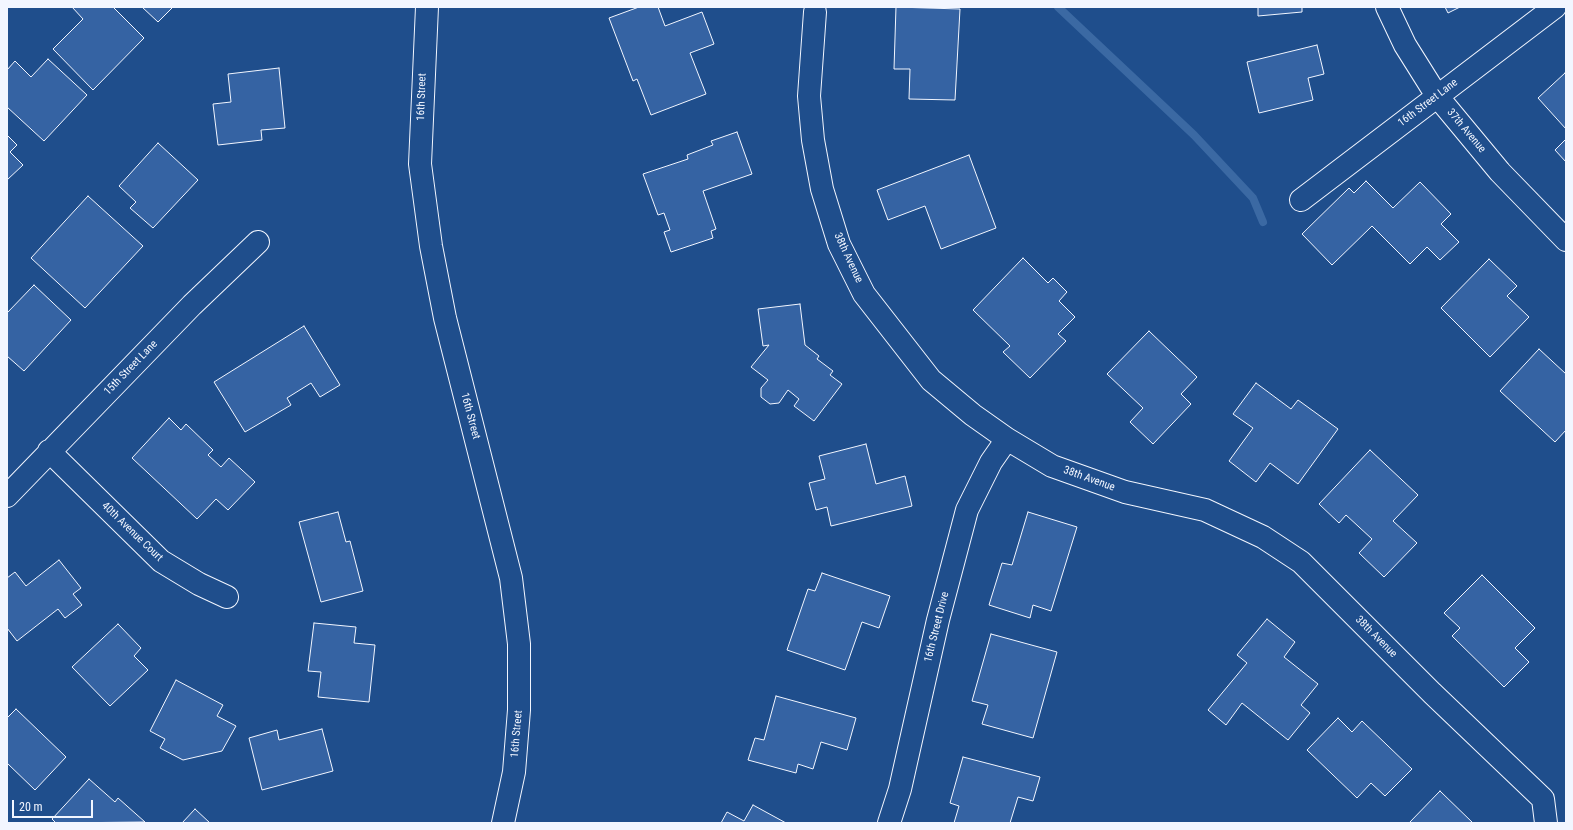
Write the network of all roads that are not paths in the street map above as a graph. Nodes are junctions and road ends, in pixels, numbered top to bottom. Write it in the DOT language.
graph roads {
  1 [pos="427,7"];
  2 [pos="1387,7"];
  3 [pos="1555,7"];
  4 [pos="815,12"];
  5 [pos="1437,96"];
  6 [pos="1301,200"];
  7 [pos="1566,240"];
  8 [pos="258,242"];
  9 [pos="1007,439"];
  10 [pos="49,451"];
  11 [pos="7,496"];
  12 [pos="227,597"];
  13 [pos="1546,821"];
  14 [pos="503,823"];
  15 [pos="889,823"];
  1 -- 14 [label="street, 16th Street"];
  2 -- 5 [label="street, 37th Avenue"];
  3 -- 5 [label="street, 16th Street Lane"];
  4 -- 9 [label="street, 38th Avenue"];
  5 -- 6 [label="street, 16th Street Lane"];
  5 -- 7 [label="street, 37th Avenue"];
  8 -- 10 [label="street, 15th Street Lane"];
  9 -- 13 [label="street, 38th Avenue"];
  9 -- 15 [label="street, 16th Street Drive"];
  10 -- 11 [label="street, 15th Street Lane"];
  10 -- 12 [label="street, 40th Avenue Court"];
}
